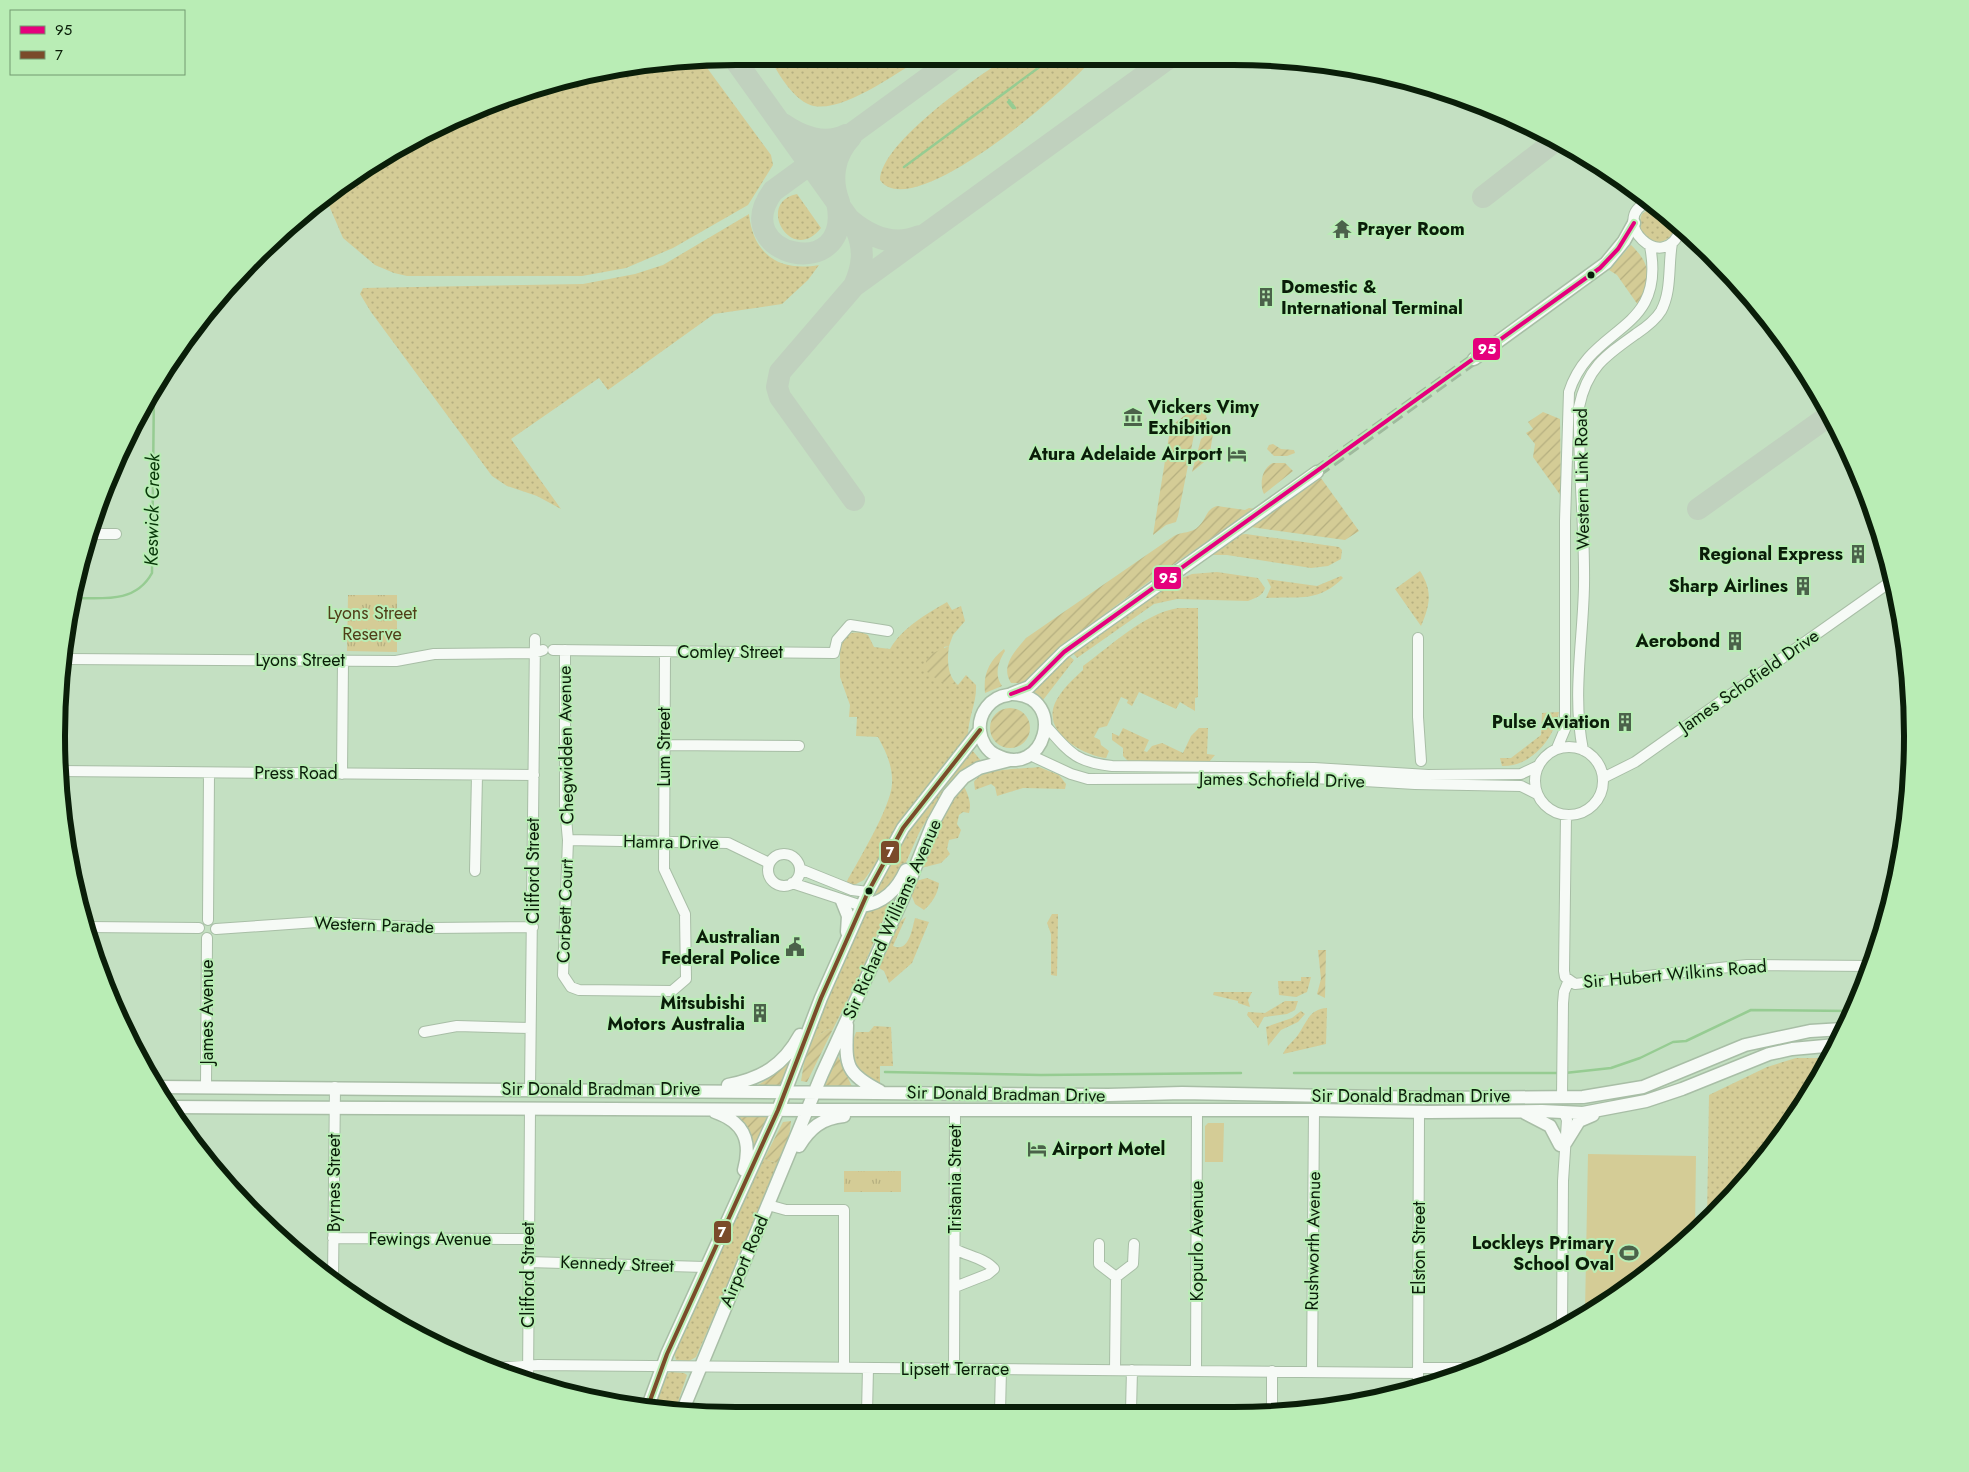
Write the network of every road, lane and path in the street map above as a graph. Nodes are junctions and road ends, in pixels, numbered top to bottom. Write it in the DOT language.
graph roads {
  1 [pos="1643,205"];
  2 [pos="1634,223"];
  3 [pos="1678,234"];
  4 [pos="1672,243"];
  5 [pos="1650,246"];
  6 [pos="1474,359"];
  7 [pos="1317,472"];
  8 [pos="97,534"];
  9 [pos="116,534"];
  10 [pos="1886,585"];
  11 [pos="888,631"];
  12 [pos="1418,638"];
  13 [pos="535,640"];
  14 [pos="565,650"];
  15 [pos="543,651"];
  16 [pos="665,652"];
  17 [pos="70,658"];
  18 [pos="343,660"];
  19 [pos="1009,694"];
  20 [pos="1046,726"];
  21 [pos="980,730"];
  22 [pos="664,745"];
  23 [pos="799,746"];
  24 [pos="1557,748"];
  25 [pos="1584,750"];
  26 [pos="1030,755"];
  27 [pos="1010,760"];
  28 [pos="1421,762"];
  29 [pos="1538,766"];
  30 [pos="66,772"];
  31 [pos="209,773"];
  32 [pos="342,774"];
  33 [pos="1414,774"];
  34 [pos="477,775"];
  35 [pos="534,775"];
  36 [pos="1428,775"];
  37 [pos="1603,778"];
  38 [pos="1537,794"];
  39 [pos="1566,815"];
  40 [pos="933,823"];
  41 [pos="568,840"];
  42 [pos="664,842"];
  43 [pos="769,863"];
  44 [pos="800,869"];
  45 [pos="475,871"];
  46 [pos="792,884"];
  47 [pos="868,892"];
  48 [pos="842,901"];
  49 [pos="862,906"];
  50 [pos="208,920"];
  51 [pos="93,927"];
  52 [pos="533,927"];
  53 [pos="198,928"];
  54 [pos="216,928"];
  55 [pos="207,938"];
  56 [pos="843,949"];
  57 [pos="1863,966"];
  58 [pos="1569,980"];
  59 [pos="821,998"];
  60 [pos="848,1020"];
  61 [pos="530,1028"];
  62 [pos="1837,1029"];
  63 [pos="424,1032"];
  64 [pos="1828,1046"];
  65 [pos="206,1086"];
  66 [pos="165,1087"];
  67 [pos="335,1087"];
  68 [pos="530,1089"];
  69 [pos="693,1090"];
  70 [pos="786,1091"];
  71 [pos="815,1092"];
  72 [pos="882,1092"];
  73 [pos="1108,1095"];
  74 [pos="1532,1097"];
  75 [pos="1562,1097"];
  76 [pos="1582,1097"];
  77 [pos="177,1107"];
  78 [pos="334,1108"];
  79 [pos="530,1109"];
  80 [pos="708,1110"];
  81 [pos="778,1110"];
  82 [pos="807,1110"];
  83 [pos="896,1110"];
  84 [pos="955,1110"];
  85 [pos="1314,1110"];
  86 [pos="1604,1110"];
  87 [pos="1197,1111"];
  88 [pos="1522,1111"];
  89 [pos="1419,1112"];
  90 [pos="1564,1113"];
  91 [pos="1563,1144"];
  92 [pos="782,1172"];
  93 [pos="737,1197"];
  94 [pos="768,1205"];
  95 [pos="333,1238"];
  96 [pos="528,1239"];
  97 [pos="1099,1244"];
  98 [pos="1134,1244"];
  99 [pos="955,1249"];
  100 [pos="528,1262"];
  101 [pos="705,1267"];
  102 [pos="333,1272"];
  103 [pos="1116,1277"];
  104 [pos="955,1287"];
  105 [pos="1562,1320"];
  106 [pos="528,1365"];
  107 [pos="662,1366"];
  108 [pos="508,1367"];
  109 [pos="700,1367"];
  110 [pos="844,1368"];
  111 [pos="868,1368"];
  112 [pos="954,1369"];
  113 [pos="1001,1369"];
  114 [pos="1455,1369"];
  115 [pos="1115,1370"];
  116 [pos="1132,1370"];
  117 [pos="1196,1370"];
  118 [pos="1418,1370"];
  119 [pos="1272,1371"];
  120 [pos="1312,1372"];
  121 [pos="528,1373"];
  122 [pos="1418,1381"];
  123 [pos="650,1401"];
  124 [pos="685,1405"];
  125 [pos="1272,1406"];
  126 [pos="867,1407"];
  127 [pos="1000,1407"];
  128 [pos="1131,1407"];
  1 -- 2 [label="street"];
  2 -- 5 [label="street"];
  2 -- 6 [label="main road"];
  3 -- 4 [label="street"];
  4 -- 5 [label="street"];
  4 -- 25 [label="street, Western Link Road"];
  5 -- 24 [label="street, Western Link Road"];
  7 -- 19 [label="main road"];
  8 -- 9 [label="street"];
  10 -- 37 [label="street, James Schofield Drive"];
  11 -- 16 [label="street, Comley Street"];
  12 -- 28 [label="street"];
  13 -- 15 [label="street, Clifford Street"];
  14 -- 15 [label="street, Comley Street"];
  14 -- 16 [label="street, Comley Street"];
  14 -- 41 [label="street, Chegwidden Avenue"];
  15 -- 18 [label="street, Lyons Street"];
  15 -- 35 [label="street, Clifford Street"];
  16 -- 22 [label="street, Lum Street"];
  17 -- 18 [label="street, Lyons Street"];
  18 -- 32 [label="street"];
  19 -- 20 [label="main road"];
  19 -- 21 [label="main road"];
  20 -- 26 [label="main road"];
  20 -- 33 [label="street, James Schofield Drive"];
  21 -- 27 [label="main road"];
  21 -- 47 [label="main road, Sir Richard Williams Avenue"];
  22 -- 23 [label="street"];
  22 -- 42 [label="street, Lum Street"];
  24 -- 25 [label="street"];
  24 -- 29 [label="street"];
  25 -- 37 [label="street"];
  26 -- 27 [label="main road"];
  26 -- 38 [label="street, James Schofield Drive"];
  27 -- 40 [label="main road, Sir Richard Williams Avenue"];
  28 -- 33 [label="street"];
  28 -- 36 [label="street"];
  29 -- 36 [label="street, James Schofield Drive"];
  29 -- 38 [label="street"];
  30 -- 31 [label="street, Press Road"];
  31 -- 32 [label="street, Press Road"];
  31 -- 50 [label="street"];
  32 -- 34 [label="street, Press Road"];
  33 -- 36 [label="street, James Schofield Drive"];
  34 -- 35 [label="street, Press Road"];
  34 -- 45 [label="street"];
  35 -- 52 [label="street, Clifford Street"];
  37 -- 39 [label="street"];
  38 -- 39 [label="street"];
  39 -- 58 [label="street"];
  40 -- 49 [label="main road"];
  40 -- 60 [label="main road, Sir Richard Williams Avenue"];
  41 -- 42 [label="street, Hamra Drive"];
  41 -- 42 [label="street, Corbett Court"];
  42 -- 43 [label="street, Hamra Drive"];
  43 -- 44 [label="street"];
  43 -- 46 [label="street"];
  44 -- 46 [label="street"];
  44 -- 47 [label="street"];
  46 -- 48 [label="street"];
  47 -- 49 [label="main road, Sir Richard Williams Avenue"];
  48 -- 49 [label="street"];
  48 -- 56 [label="main road"];
  49 -- 56 [label="main road, Sir Richard Williams Avenue"];
  50 -- 53 [label="street"];
  50 -- 54 [label="street"];
  51 -- 53 [label="street"];
  52 -- 54 [label="street, Western Parade"];
  52 -- 61 [label="street, Clifford Street"];
  53 -- 55 [label="street"];
  54 -- 55 [label="street"];
  55 -- 65 [label="street, James Avenue"];
  56 -- 59 [label="main road, Sir Richard Williams Avenue"];
  57 -- 58 [label="street, Sir Hubert Wilkins Road"];
  58 -- 75 [label="street"];
  59 -- 69 [label="main road"];
  59 -- 70 [label="main road, Sir Richard Williams Avenue"];
  60 -- 71 [label="main road, Sir Richard Williams Avenue"];
  60 -- 72 [label="main road"];
  61 -- 63 [label="street"];
  61 -- 68 [label="street, Clifford Street"];
  62 -- 76 [label="main road, Sir Donald Bradman Drive"];
  64 -- 86 [label="main road, Sir Donald Bradman Drive"];
  65 -- 66 [label="main road, Sir Donald Bradman Drive"];
  65 -- 67 [label="main road, Sir Donald Bradman Drive"];
  67 -- 68 [label="main road, Sir Donald Bradman Drive"];
  67 -- 78 [label="street, Byrnes Street"];
  68 -- 69 [label="main road, Sir Donald Bradman Drive"];
  69 -- 70 [label="main road, Sir Donald Bradman Drive"];
  70 -- 71 [label="main road, Sir Donald Bradman Drive"];
  70 -- 81 [label="main road, Sir Richard Williams Avenue"];
  71 -- 72 [label="main road, Sir Donald Bradman Drive"];
  71 -- 82 [label="main road, Sir Richard Williams Avenue"];
  72 -- 73 [label="main road, Sir Donald Bradman Drive"];
  73 -- 74 [label="main road, Sir Donald Bradman Drive"];
  73 -- 87 [label="main road"];
  74 -- 75 [label="main road, Sir Donald Bradman Drive"];
  74 -- 90 [label="main road"];
  75 -- 76 [label="main road, Sir Donald Bradman Drive"];
  76 -- 90 [label="main road"];
  77 -- 78 [label="main road, Sir Donald Bradman Drive"];
  78 -- 79 [label="main road, Sir Donald Bradman Drive"];
  78 -- 95 [label="street, Byrnes Street"];
  79 -- 80 [label="main road, Sir Donald Bradman Drive"];
  79 -- 96 [label="street, Clifford Street"];
  80 -- 81 [label="main road, Sir Donald Bradman Drive"];
  80 -- 93 [label="main road"];
  81 -- 82 [label="main road, Sir Donald Bradman Drive"];
  81 -- 93 [label="main road, Airport Road"];
  82 -- 83 [label="main road, Sir Donald Bradman Drive"];
  82 -- 92 [label="main road, Airport Road"];
  83 -- 84 [label="main road, Sir Donald Bradman Drive"];
  83 -- 92 [label="main road"];
  84 -- 87 [label="main road, Sir Donald Bradman Drive"];
  84 -- 99 [label="street, Tristania Street"];
  85 -- 87 [label="main road, Sir Donald Bradman Drive"];
  85 -- 89 [label="main road, Sir Donald Bradman Drive"];
  85 -- 120 [label="street, Rushworth Avenue"];
  86 -- 90 [label="main road, Sir Donald Bradman Drive"];
  86 -- 91 [label="main road"];
  87 -- 117 [label="street, Kopurlo Avenue"];
  88 -- 89 [label="main road, Sir Donald Bradman Drive"];
  88 -- 90 [label="main road, Sir Donald Bradman Drive"];
  88 -- 91 [label="main road"];
  89 -- 118 [label="street, Elston Street"];
  90 -- 91 [label="street"];
  91 -- 105 [label="street"];
  92 -- 94 [label="main road, Airport Road"];
  93 -- 101 [label="main road, Airport Road"];
  94 -- 109 [label="main road, Airport Road"];
  94 -- 110 [label="street"];
  95 -- 96 [label="street, Fewings Avenue"];
  95 -- 102 [label="street, Byrnes Street"];
  96 -- 100 [label="street, Clifford Street"];
  97 -- 103 [label="street"];
  98 -- 103 [label="street"];
  99 -- 104 [label="street, Tristania Street"];
  99 -- 104 [label="street, Tristania Street"];
  100 -- 101 [label="street, Kennedy Street"];
  100 -- 106 [label="street, Clifford Street"];
  101 -- 107 [label="main road, Airport Road"];
  103 -- 115 [label="street"];
  104 -- 112 [label="street, Tristania Street"];
  106 -- 107 [label="street, Lipsett Terrace"];
  106 -- 108 [label="street, Lipsett Terrace"];
  106 -- 121 [label="street, Clifford Street"];
  107 -- 109 [label="street, Lipsett Terrace"];
  107 -- 123 [label="main road, Airport Road"];
  109 -- 110 [label="street, Lipsett Terrace"];
  109 -- 124 [label="main road, Airport Road"];
  110 -- 111 [label="street, Lipsett Terrace"];
  111 -- 112 [label="street, Lipsett Terrace"];
  111 -- 126 [label="street"];
  112 -- 113 [label="street, Lipsett Terrace"];
  113 -- 115 [label="street, Lipsett Terrace"];
  113 -- 127 [label="street"];
  114 -- 118 [label="street, Lipsett Terrace"];
  115 -- 116 [label="street, Lipsett Terrace"];
  116 -- 117 [label="street, Lipsett Terrace"];
  116 -- 128 [label="street"];
  117 -- 119 [label="street, Lipsett Terrace"];
  118 -- 120 [label="street, Lipsett Terrace"];
  118 -- 122 [label="street, Elston Street"];
  119 -- 120 [label="street, Lipsett Terrace"];
  119 -- 125 [label="street"];
}
